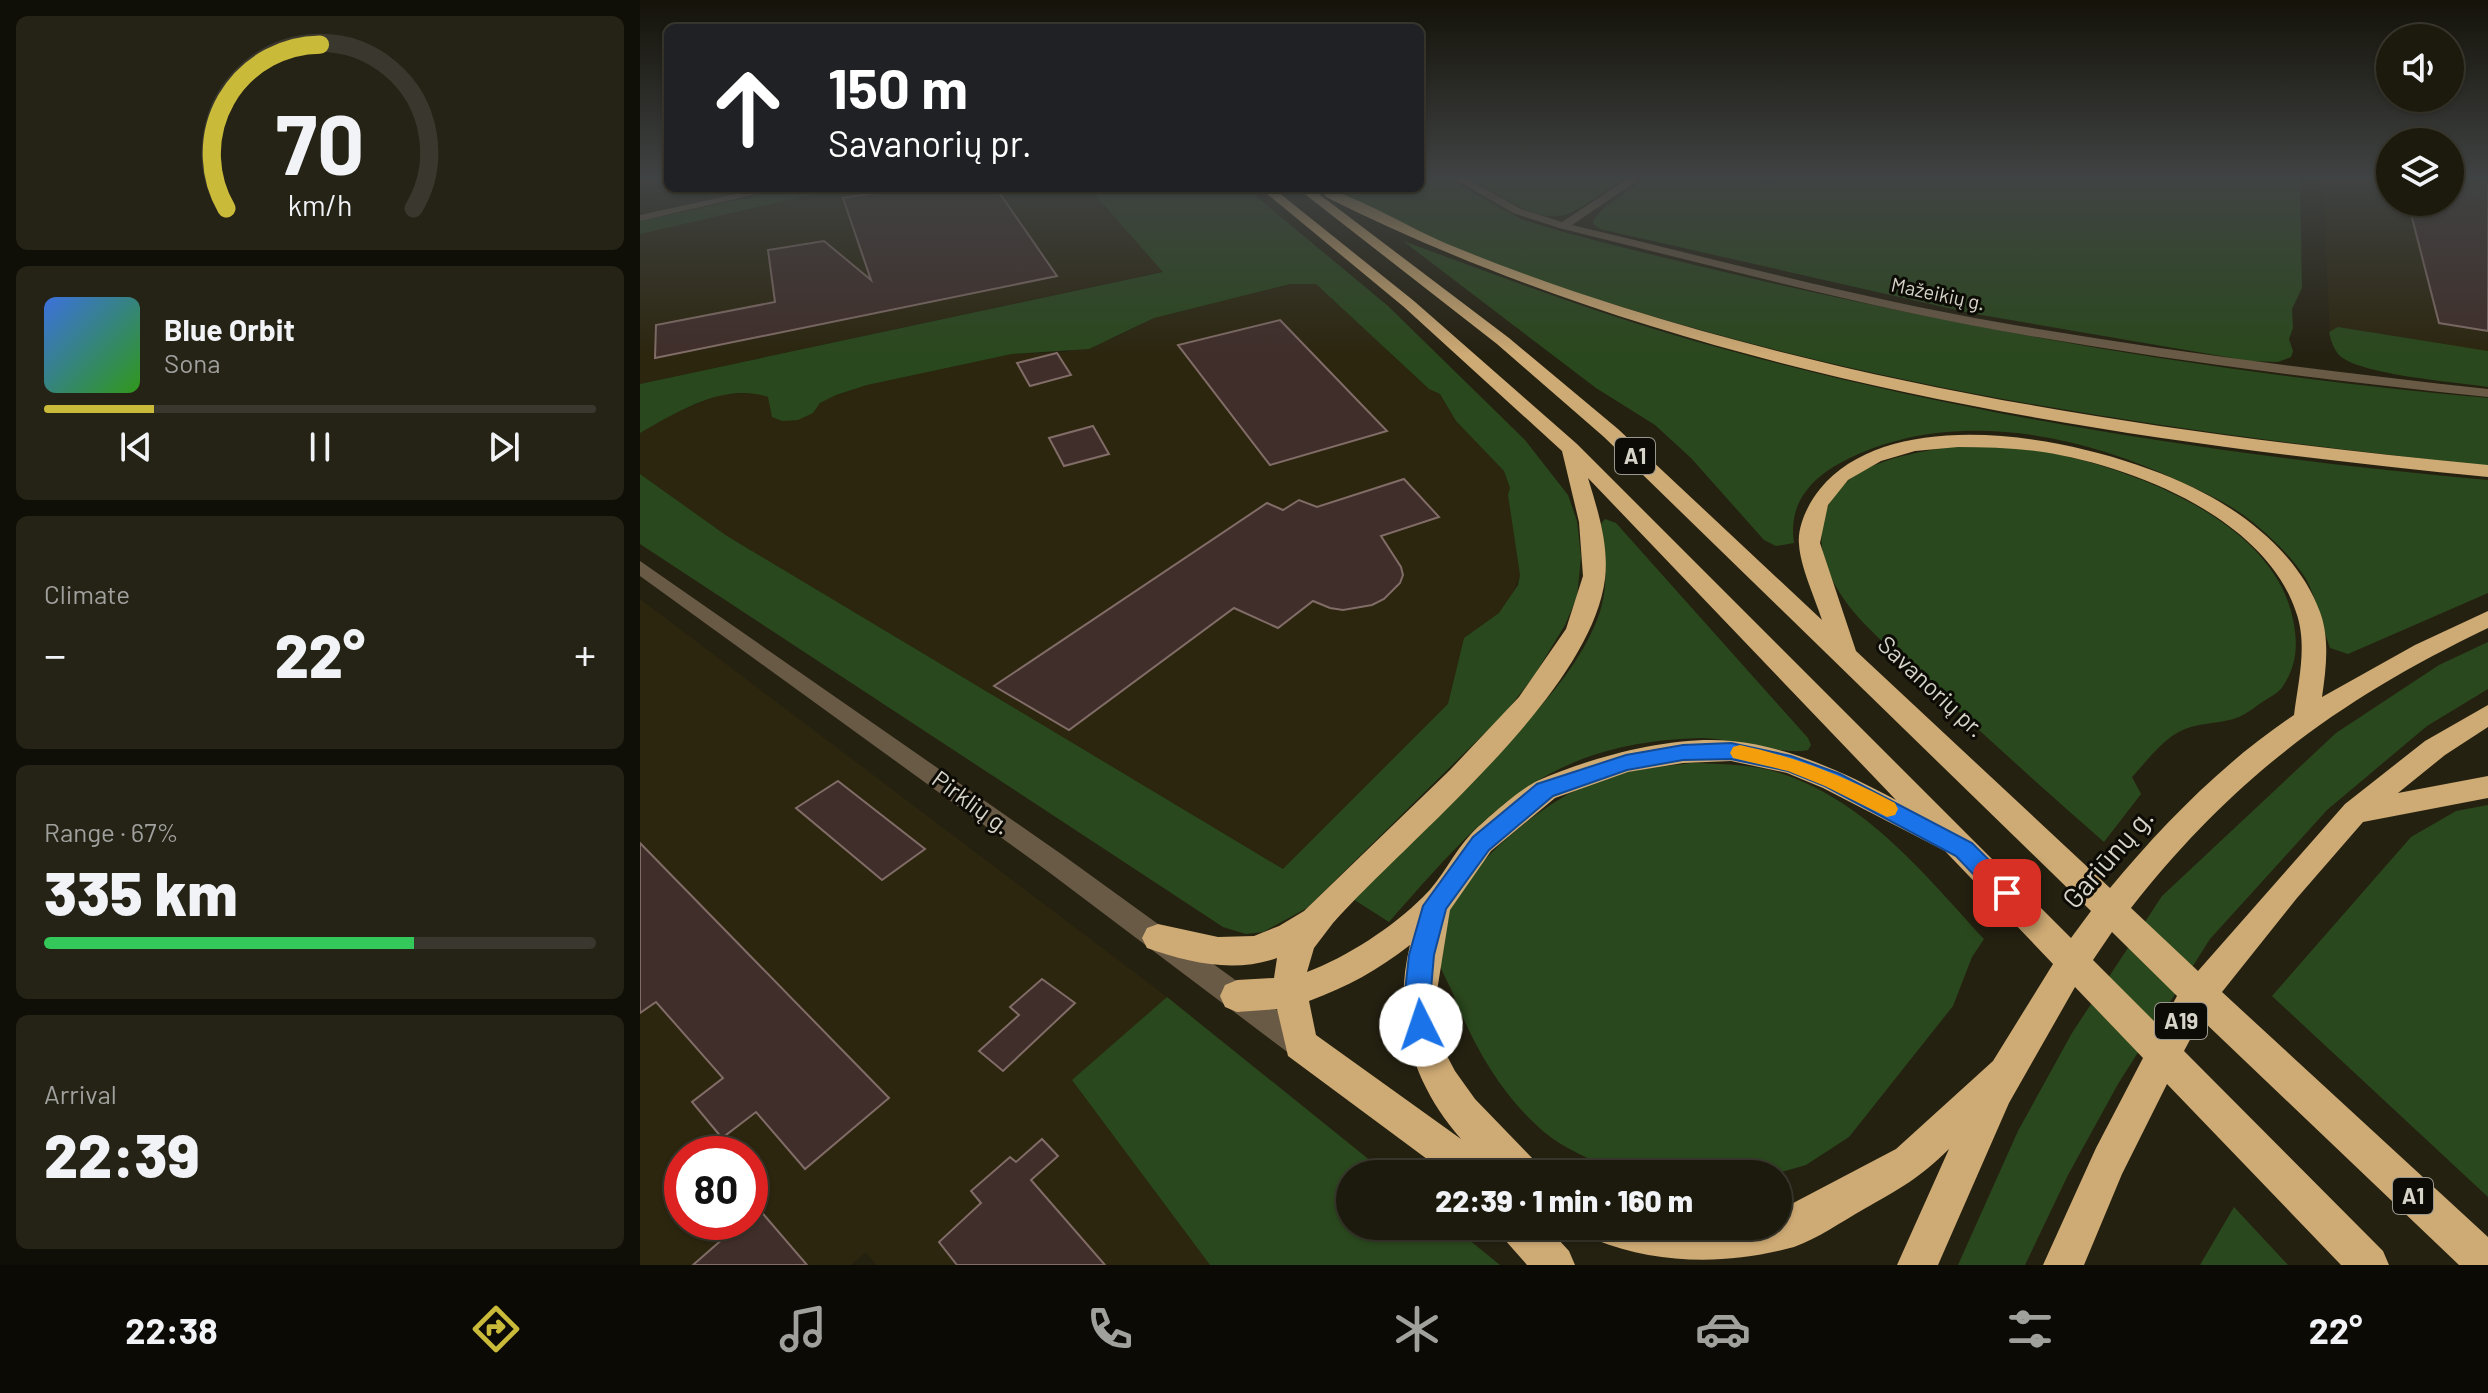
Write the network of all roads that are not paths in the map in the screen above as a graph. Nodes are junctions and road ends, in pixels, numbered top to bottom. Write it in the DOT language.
graph roads {
  1 [pos="1326,237"];
  2 [pos="1367,237"];
  3 [pos="1419,237"];
  4 [pos="1609,237"];
  5 [pos="2488,393"];
  6 [pos="1570,448"];
  7 [pos="2488,471"];
  8 [pos="640,567"];
  9 [pos="2488,619"];
  10 [pos="1846,657"];
  11 [pos="2488,714"];
  12 [pos="2307,719"];
  13 [pos="2488,787"];
  14 [pos="2355,812"];
  15 [pos="1964,849"];
  16 [pos="1331,903"];
  17 [pos="1435,906"];
  18 [pos="1158,938"];
  19 [pos="1293,992"];
  20 [pos="1237,996"];
  21 [pos="1300,1044"];
  22 [pos="2009,1066"];
  23 [pos="1453,1160"];
  24 [pos="1505,1160"];
  25 [pos="1792,1228"];
  26 [pos="1532,1240"];
  27 [pos="1668,1240"];
  28 [pos="1742,1240"];
  29 [pos="2480,1255"];
  30 [pos="1555,1265"];
  31 [pos="1917,1265"];
  32 [pos="2063,1265"];
  33 [pos="2369,1265"];
  1 -- 6 [label="highway, A1"];
  2 -- 10 [label="highway, Savanorių pr. / A1"];
  3 -- 7 [label="highway"];
  4 -- 5 [label="street, Mažeikių g."];
  6 -- 15 [label="highway, A1"];
  6 -- 16 [label="highway"];
  8 -- 18 [label="street, Pirklių g."];
  9 -- 12 [label="highway, Gariūnų g."];
  10 -- 12 [label="highway"];
  10 -- 29 [label="highway, Savanorių pr. / A1"];
  11 -- 14 [label="highway, A19"];
  12 -- 22 [label="highway, Gariūnų g."];
  13 -- 14 [label="highway"];
  14 -- 32 [label="highway, A19"];
  15 -- 17 [label="highway"];
  15 -- 33 [label="highway, A1"];
  16 -- 18 [label="highway"];
  16 -- 19 [label="highway"];
  17 -- 19 [label="highway"];
  17 -- 24 [label="highway"];
  18 -- 20 [label="street, Pirklių g."];
  19 -- 20 [label="highway"];
  19 -- 21 [label="highway"];
  20 -- 21 [label="street, Pirklių g."];
  21 -- 23 [label="highway"];
  22 -- 25 [label="highway"];
  22 -- 31 [label="highway, Gariūnų g."];
  26 -- 30 [label="highway"];
  27 -- 28 [label="highway"];
}
